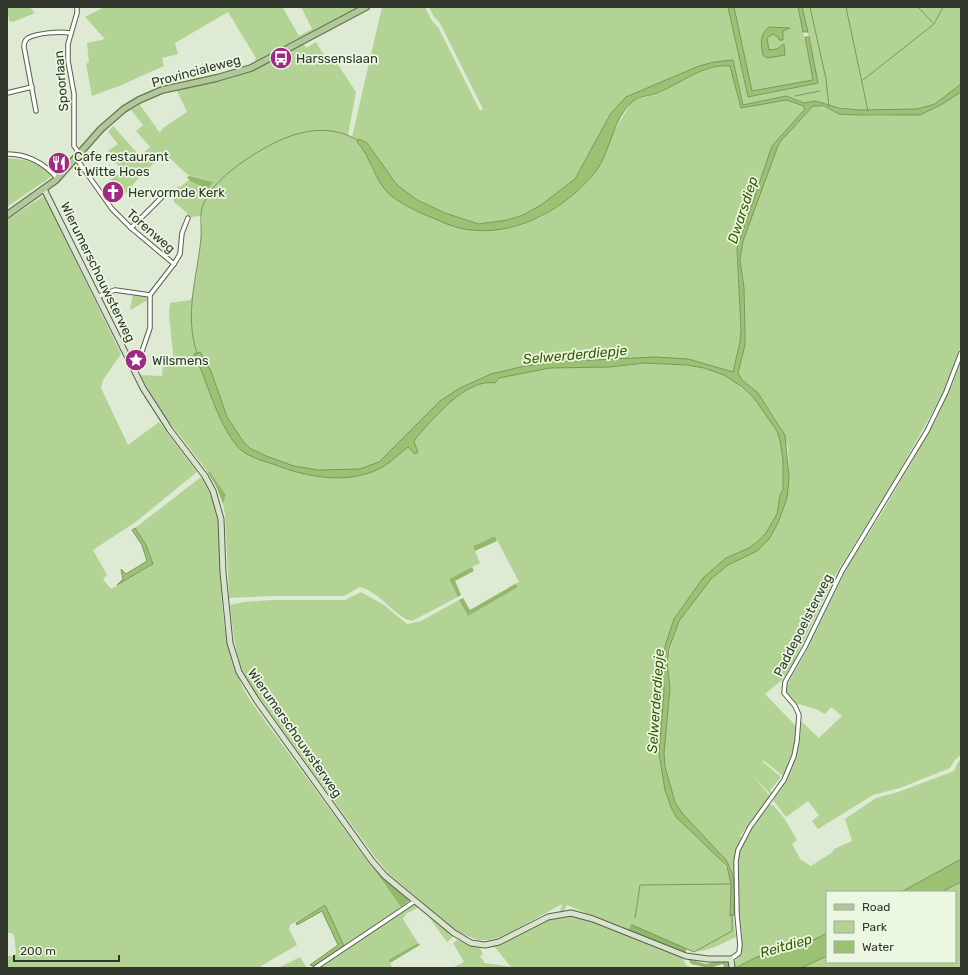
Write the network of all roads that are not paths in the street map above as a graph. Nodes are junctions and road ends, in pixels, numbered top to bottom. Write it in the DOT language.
graph roads {
  1 [pos="77,7"];
  2 [pos="366,7"];
  3 [pos="70,33"];
  4 [pos="32,86"];
  5 [pos="7,93"];
  6 [pos="36,111"];
  7 [pos="7,154"];
  8 [pos="77,155"];
  9 [pos="57,178"];
  10 [pos="44,189"];
  11 [pos="166,193"];
  12 [pos="7,214"];
  13 [pos="188,218"];
  14 [pos="131,228"];
  15 [pos="174,264"];
  16 [pos="150,295"];
  17 [pos="99,296"];
  18 [pos="961,353"];
  19 [pos="134,366"];
  20 [pos="415,900"];
  21 [pos="731,959"];
  22 [pos="315,968"];
  23 [pos="732,968"];
  1 -- 3 [label="street, Spoorlaan"];
  2 -- 8 [label="main road, Provincialeweg"];
  3 -- 4 [label="street"];
  3 -- 8 [label="street, Spoorlaan"];
  4 -- 5 [label="street"];
  4 -- 6 [label="street"];
  7 -- 9 [label="street"];
  8 -- 9 [label="main road, Provincialeweg"];
  8 -- 14 [label="street, Torenweg"];
  9 -- 10 [label="main road, Provincialeweg"];
  10 -- 12 [label="main road, Provincialeweg"];
  10 -- 17 [label="street, Wierumerschouwsterweg"];
  11 -- 14 [label="street"];
  13 -- 15 [label="street"];
  14 -- 15 [label="street, Torenweg"];
  15 -- 16 [label="street, Torenweg"];
  16 -- 17 [label="street"];
  16 -- 19 [label="street"];
  17 -- 19 [label="street, Wierumerschouwsterweg"];
  18 -- 21 [label="street, Paddepoelsterweg"];
  19 -- 20 [label="street, Wierumerschouwsterweg"];
  20 -- 21 [label="street, Wierumerschouwsterweg"];
  20 -- 22 [label="street"];
  21 -- 23 [label="street"];
}
